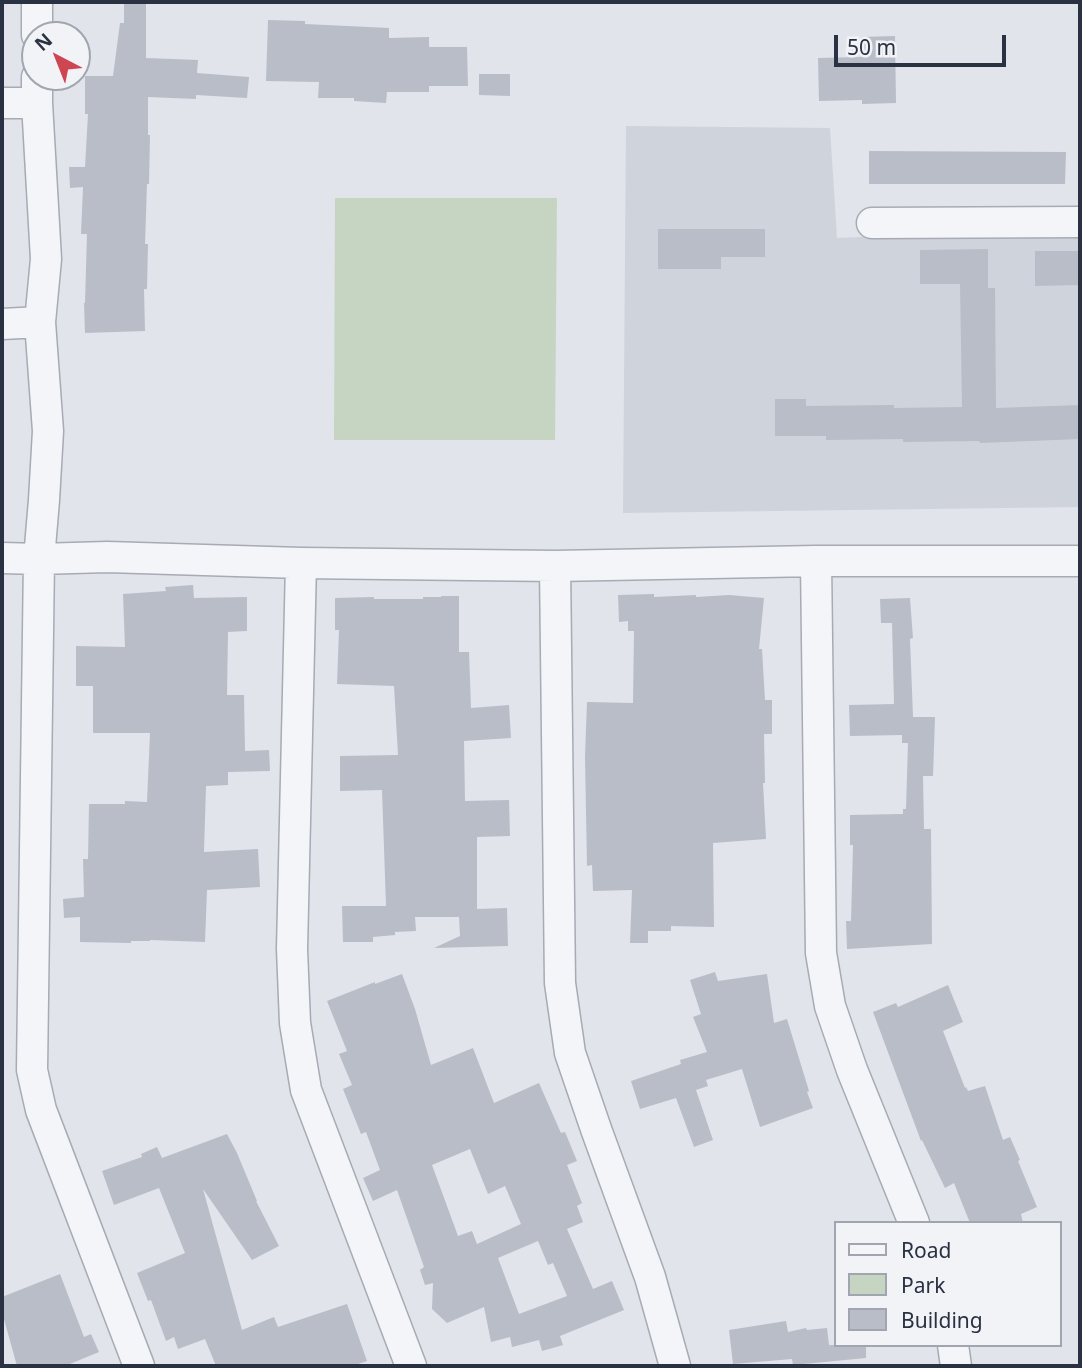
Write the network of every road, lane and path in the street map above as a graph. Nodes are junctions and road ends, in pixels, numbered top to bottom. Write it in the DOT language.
graph roads {
  1 [pos="37,2"];
  2 [pos="37,21"];
  3 [pos="34,91"];
  4 [pos="37,91"];
  5 [pos="2,103"];
  6 [pos="1080,222"];
  7 [pos="872,223"];
  8 [pos="40,322"];
  9 [pos="2,324"];
  10 [pos="2,558"];
  11 [pos="38,559"];
  12 [pos="816,561"];
  13 [pos="1080,561"];
  14 [pos="301,563"];
  15 [pos="555,566"];
  16 [pos="914,1221"];
  17 [pos="953,1347"];
  18 [pos="139,1366"];
  19 [pos="411,1366"];
  20 [pos="675,1366"];
  21 [pos="956,1366"];
  1 -- 2 [label="street"];
  3 -- 5 [label="street"];
  4 -- 8 [label="street"];
  6 -- 7 [label="street"];
  8 -- 9 [label="street"];
  8 -- 11 [label="street"];
  10 -- 11 [label="street"];
  11 -- 14 [label="street"];
  11 -- 18 [label="street"];
  12 -- 13 [label="street"];
  12 -- 15 [label="street"];
  12 -- 16 [label="street"];
  14 -- 15 [label="street"];
  14 -- 19 [label="street"];
  15 -- 20 [label="street"];
  17 -- 21 [label="street"];
}
